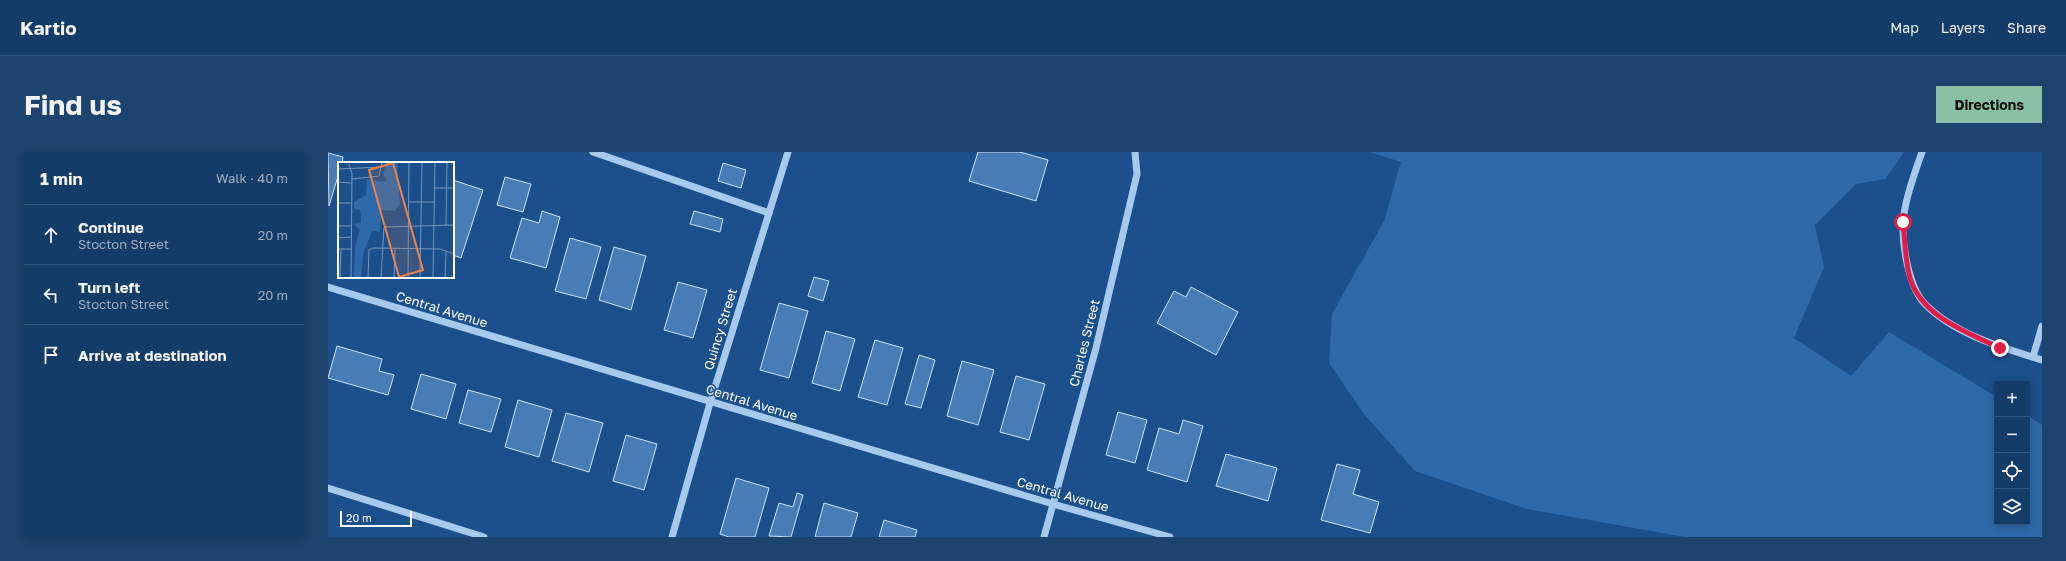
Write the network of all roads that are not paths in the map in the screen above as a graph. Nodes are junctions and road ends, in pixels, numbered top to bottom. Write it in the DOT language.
graph roads {
  1 [pos="593,152"];
  2 [pos="788,152"];
  3 [pos="1135,152"];
  4 [pos="1922,152"];
  5 [pos="769,213"];
  6 [pos="328,287"];
  7 [pos="2042,326"];
  8 [pos="2033,357"];
  9 [pos="2042,360"];
  10 [pos="710,402"];
  11 [pos="328,488"];
  12 [pos="1053,504"];
  13 [pos="484,537"];
  14 [pos="672,537"];
  15 [pos="1044,537"];
  16 [pos="1170,537"];
  1 -- 5 [label="street"];
  2 -- 5 [label="street, Quincy Street"];
  3 -- 12 [label="street, Charles Street"];
  4 -- 8 [label="street"];
  5 -- 10 [label="street, Quincy Street"];
  6 -- 10 [label="street, Central Avenue"];
  7 -- 8 [label="street"];
  8 -- 9 [label="street"];
  10 -- 12 [label="street, Central Avenue"];
  10 -- 14 [label="street, Quincy Street"];
  11 -- 13 [label="street"];
  12 -- 15 [label="street, Charles Street"];
  12 -- 16 [label="street, Central Avenue"];
}
